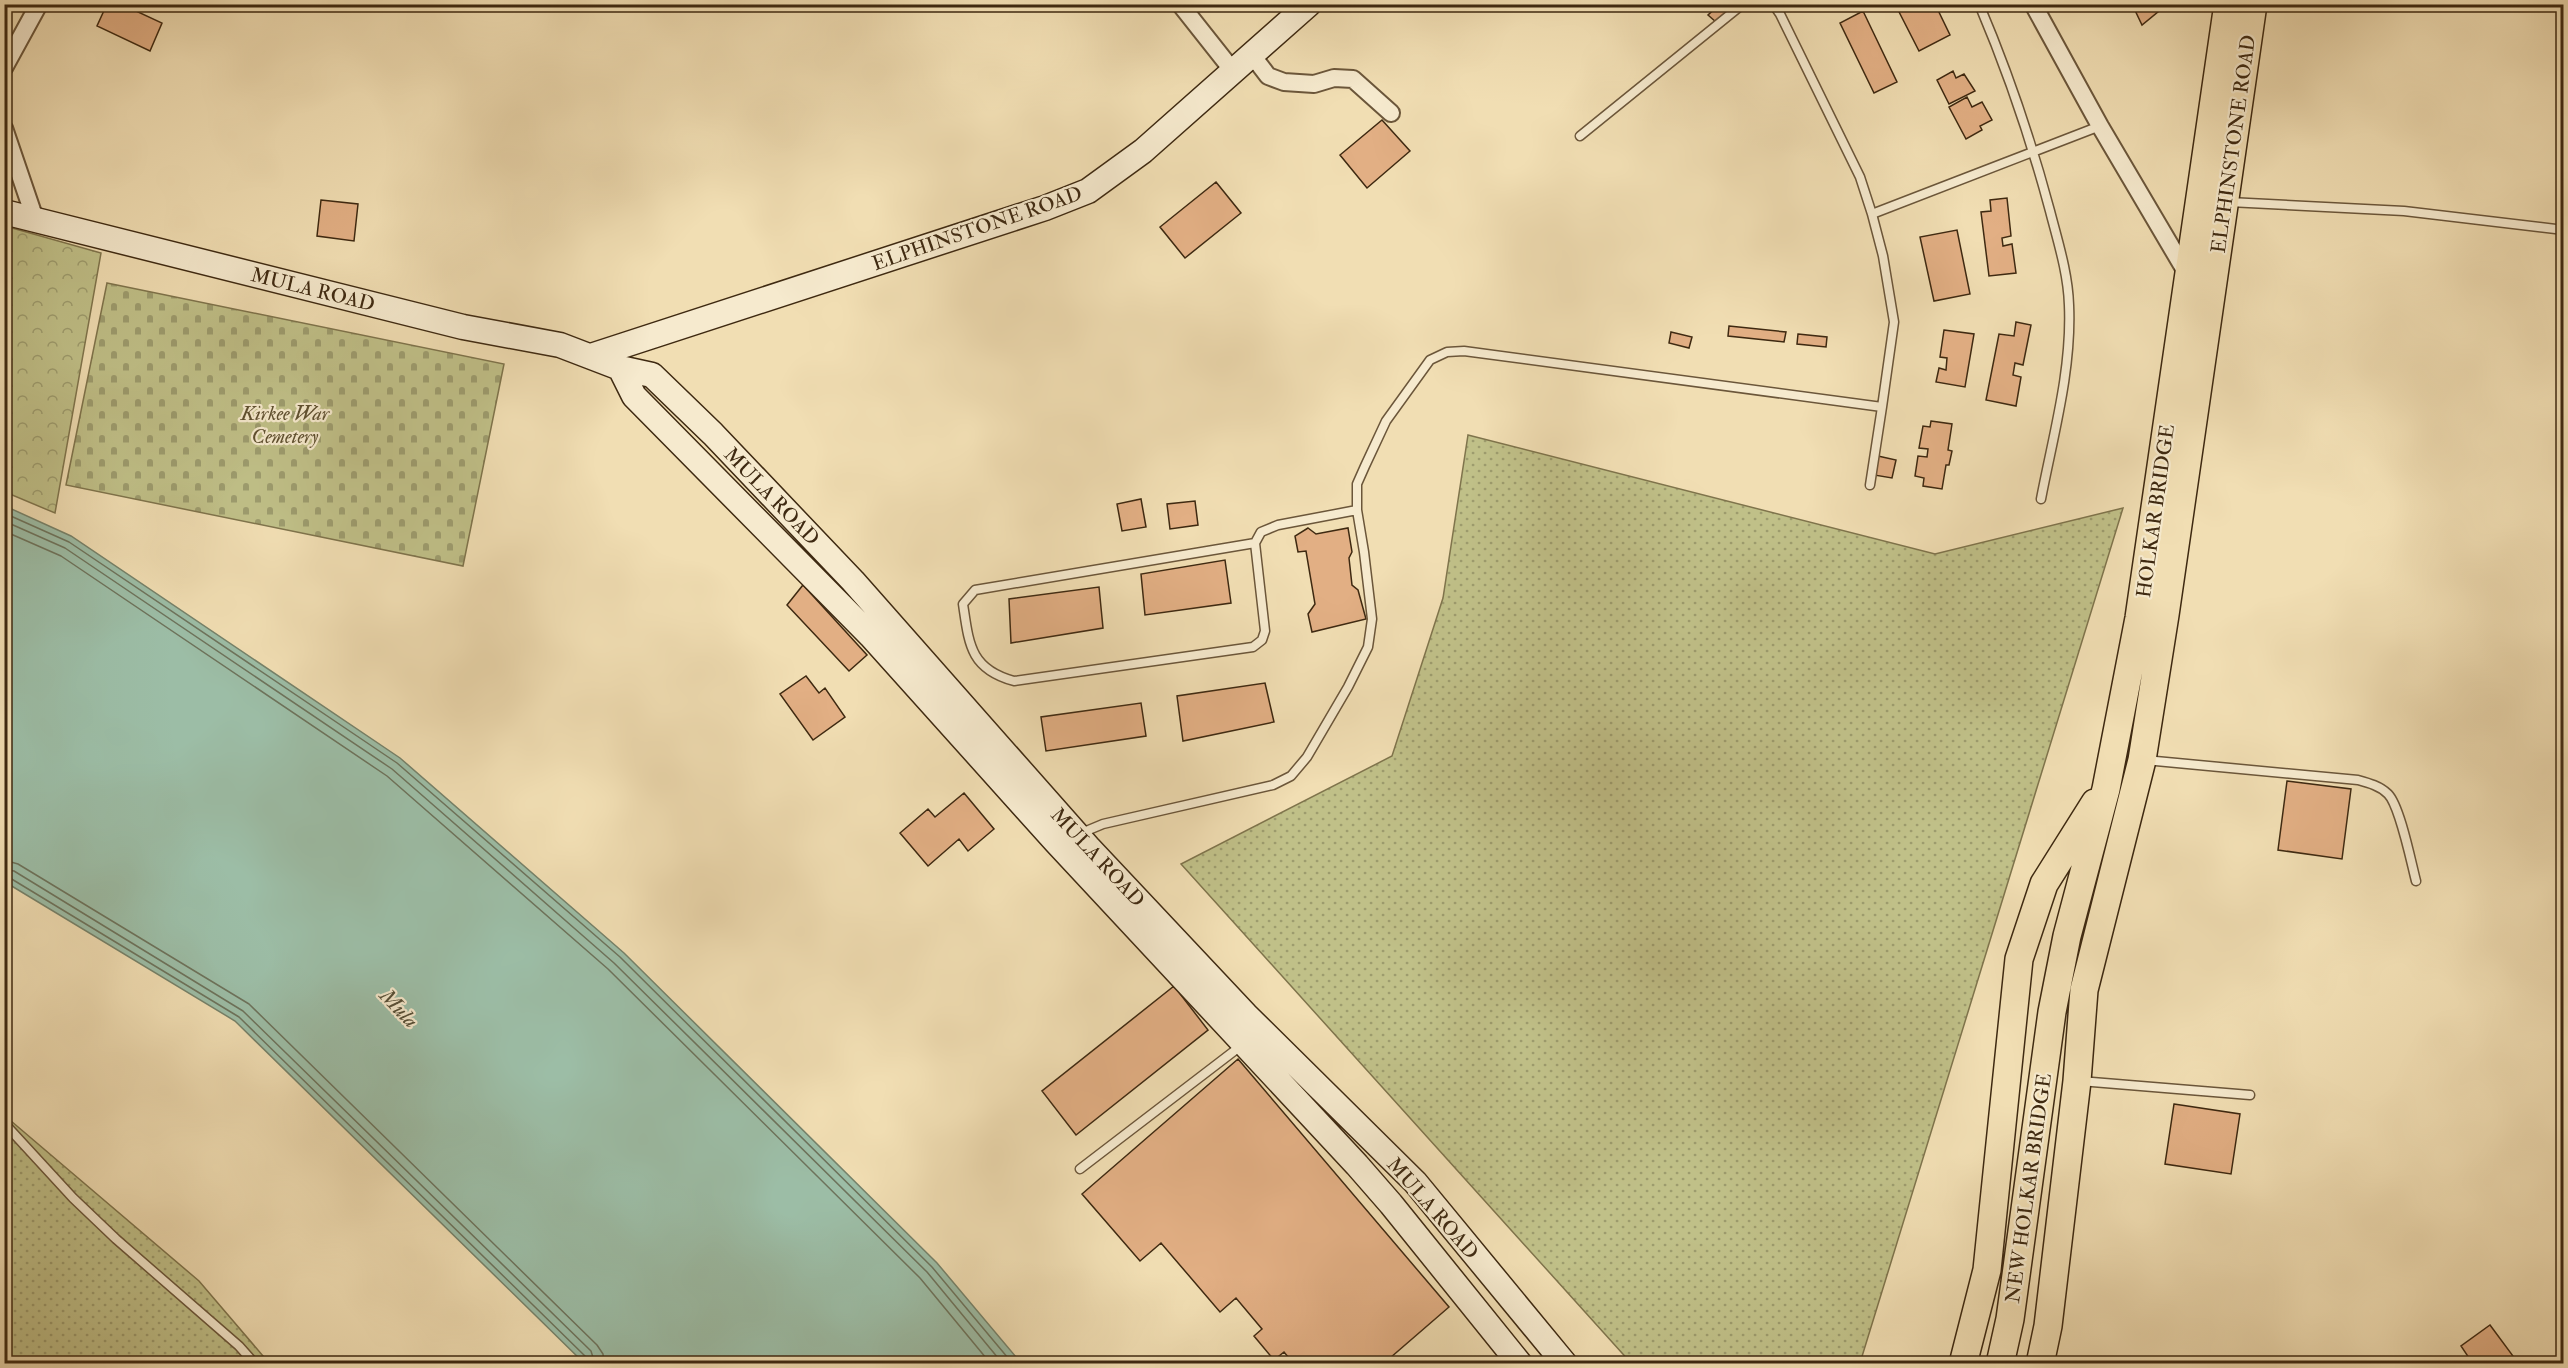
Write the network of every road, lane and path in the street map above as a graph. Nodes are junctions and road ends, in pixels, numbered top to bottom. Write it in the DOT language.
graph roads {
  1 [pos="39,4"];
  2 [pos="1180,4"];
  3 [pos="1196,4"];
  4 [pos="1309,4"];
  5 [pos="1743,4"];
  6 [pos="1773,4"];
  7 [pos="1979,4"];
  8 [pos="2033,4"];
  9 [pos="2228,4"];
  10 [pos="2253,4"];
  11 [pos="1199,28"];
  12 [pos="1252,55"];
  13 [pos="4,68"];
  14 [pos="1233,71"];
  15 [pos="1391,113"];
  16 [pos="2100,126"];
  17 [pos="4,128"];
  18 [pos="1580,136"];
  19 [pos="2035,153"];
  20 [pos="2226,201"];
  21 [pos="4,212"];
  22 [pos="1872,214"];
  23 [pos="35,219"];
  24 [pos="2564,230"];
  25 [pos="2201,280"];
  26 [pos="591,356"];
  27 [pos="620,368"];
  28 [pos="1882,407"];
  29 [pos="1870,485"];
  30 [pos="2042,499"];
  31 [pos="1357,510"];
  32 [pos="817,543"];
  33 [pos="1255,543"];
  34 [pos="797,561"];
  35 [pos="916,669"];
  36 [pos="2142,760"];
  37 [pos="2106,789"];
  38 [pos="1066,838"];
  39 [pos="2416,881"];
  40 [pos="2052,1012"];
  41 [pos="1253,1036"];
  42 [pos="2077,1081"];
  43 [pos="2250,1095"];
  44 [pos="4,1123"];
  45 [pos="1379,1147"];
  46 [pos="1357,1166"];
  47 [pos="1080,1169"];
  48 [pos="255,1364"];
  49 [pos="1521,1364"];
  50 [pos="1565,1364"];
  51 [pos="1963,1364"];
  52 [pos="2000,1364"];
  53 [pos="2040,1364"];
  1 -- 13 [label="street"];
  2 -- 11 [label="street"];
  3 -- 11 [label="street"];
  4 -- 12 [label="main road, ELPHINSTONE ROAD"];
  5 -- 18 [label="lane"];
  6 -- 22 [label="lane"];
  7 -- 19 [label="lane"];
  8 -- 16 [label="street"];
  9 -- 25 [label="main road, HOLKAR BRIDGE"];
  10 -- 20 [label="main road, ELPHINSTONE ROAD"];
  11 -- 14 [label="street"];
  12 -- 14 [label="main road, ELPHINSTONE ROAD"];
  12 -- 15 [label="street"];
  14 -- 26 [label="main road, ELPHINSTONE ROAD"];
  16 -- 19 [label="lane"];
  16 -- 25 [label="street"];
  17 -- 23 [label="street"];
  19 -- 22 [label="lane"];
  19 -- 30 [label="lane"];
  20 -- 24 [label="lane"];
  20 -- 25 [label="main road, ELPHINSTONE ROAD"];
  21 -- 23 [label="main road, MULA ROAD"];
  22 -- 28 [label="lane"];
  23 -- 26 [label="main road, MULA ROAD"];
  25 -- 36 [label="main road"];
  25 -- 37 [label="main road, HOLKAR BRIDGE"];
  26 -- 27 [label="main road, MULA ROAD"];
  27 -- 32 [label="main road, MULA ROAD"];
  27 -- 34 [label="main road, MULA ROAD"];
  28 -- 29 [label="lane"];
  28 -- 31 [label="lane"];
  31 -- 33 [label="lane"];
  31 -- 38 [label="lane"];
  32 -- 34 [label="main road"];
  32 -- 35 [label="main road, MULA ROAD"];
  33 -- 33 [label="lane"];
  34 -- 35 [label="main road, MULA ROAD"];
  35 -- 38 [label="main road, MULA ROAD"];
  36 -- 39 [label="lane"];
  36 -- 42 [label="main road"];
  37 -- 40 [label="main road, HOLKAR BRIDGE"];
  37 -- 51 [label="main road"];
  38 -- 41 [label="main road, MULA ROAD"];
  40 -- 52 [label="main road, NEW HOLKAR BRIDGE"];
  41 -- 45 [label="main road, MULA ROAD"];
  41 -- 46 [label="main road, MULA ROAD"];
  41 -- 47 [label="lane"];
  42 -- 43 [label="lane"];
  42 -- 53 [label="main road"];
  44 -- 48 [label="lane"];
  45 -- 46 [label="main road"];
  45 -- 50 [label="main road, MULA ROAD"];
  46 -- 49 [label="main road, MULA ROAD"];
}
